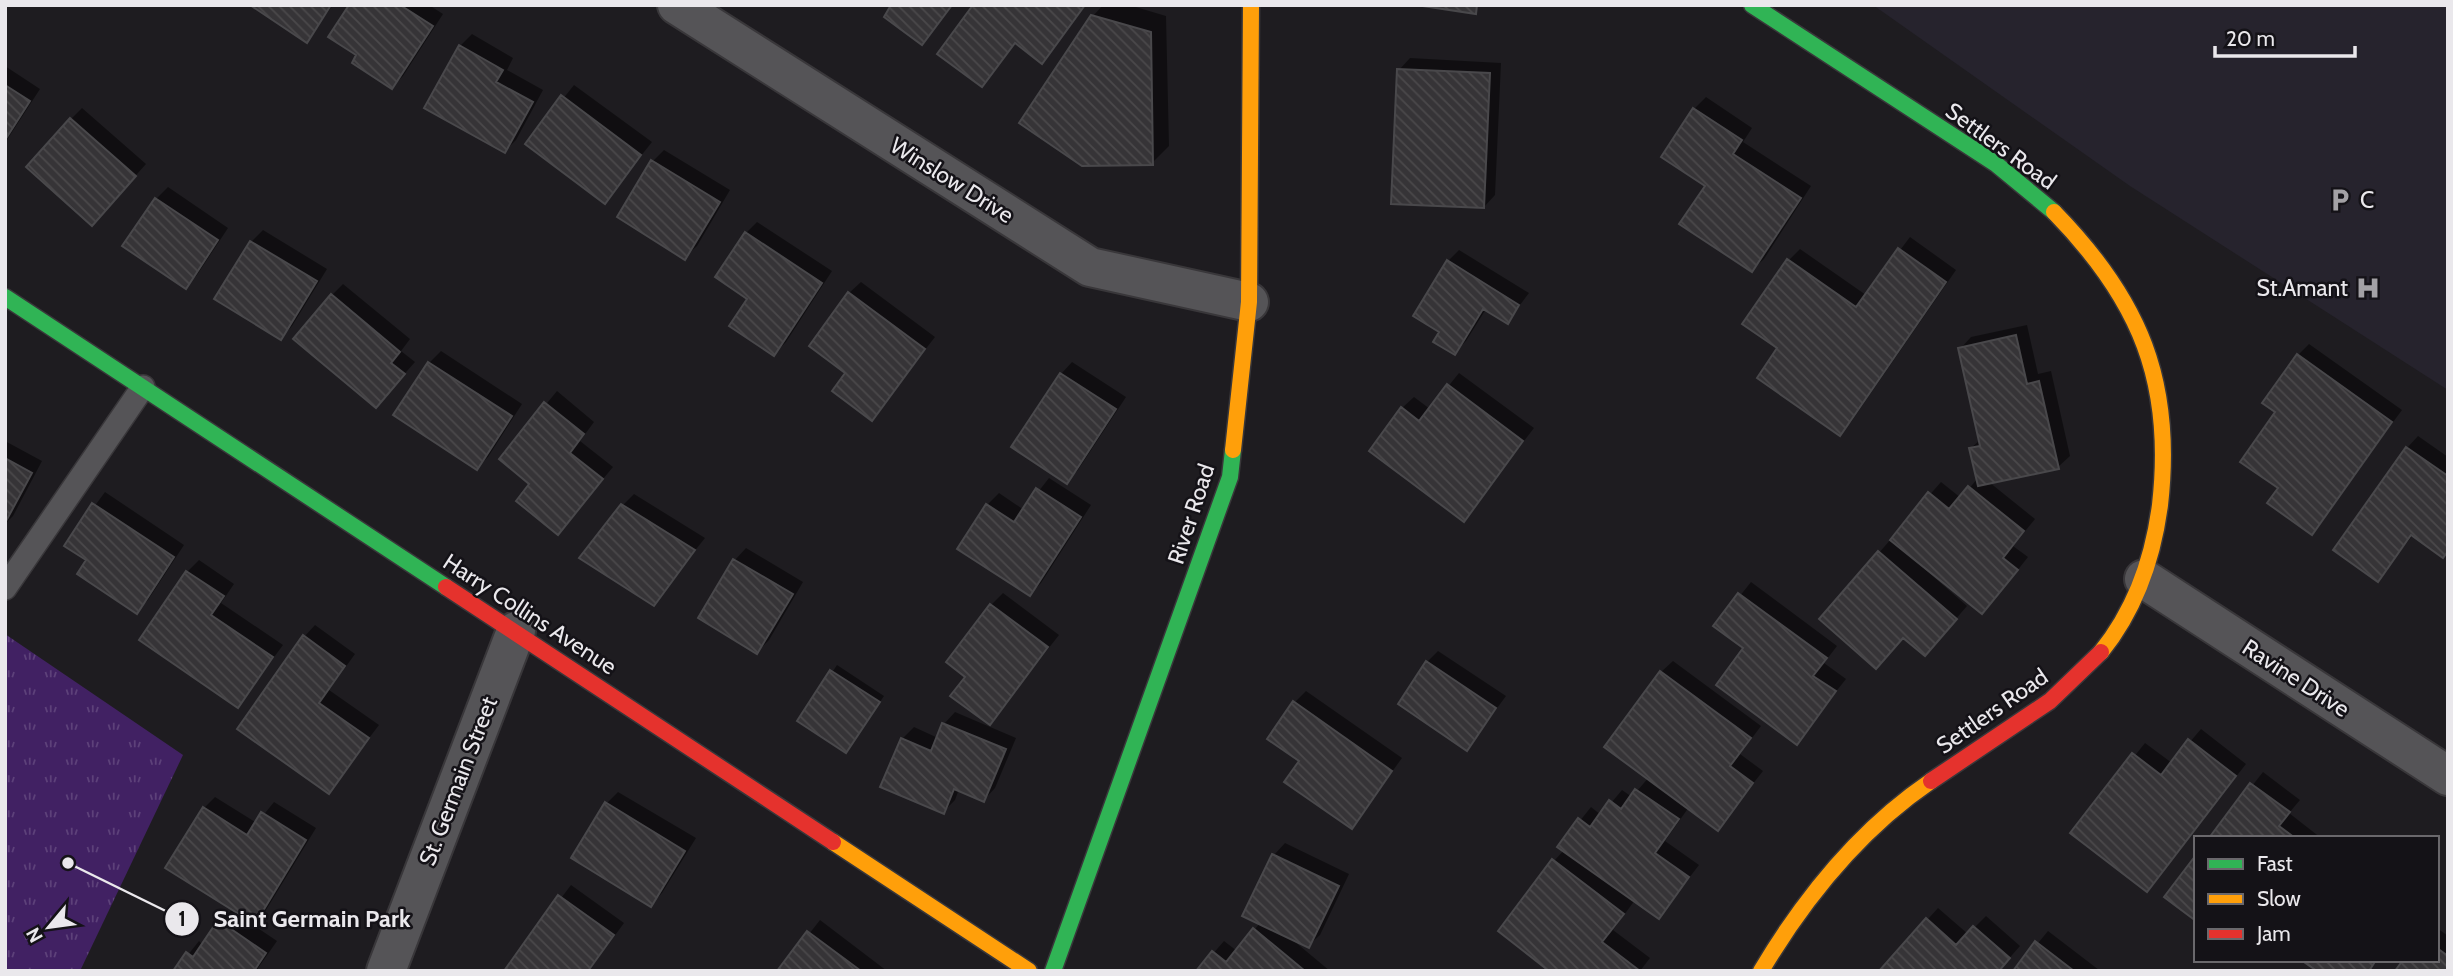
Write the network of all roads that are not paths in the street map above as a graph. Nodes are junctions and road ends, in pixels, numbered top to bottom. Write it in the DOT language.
graph roads {
  1 [pos="677,5"];
  2 [pos="1251,5"];
  3 [pos="1752,5"];
  4 [pos="5,298"];
  5 [pos="1249,302"];
  6 [pos="143,387"];
  7 [pos="2144,579"];
  8 [pos="5,588"];
  9 [pos="516,631"];
  10 [pos="2448,776"];
  11 [pos="386,971"];
  12 [pos="1029,971"];
  13 [pos="1054,971"];
  14 [pos="1760,971"];
  1 -- 5 [label="street, Winslow Drive"];
  2 -- 5 [label="street, River Road"];
  3 -- 7 [label="street, Settlers Road"];
  4 -- 6 [label="street, Harry Collins Avenue"];
  5 -- 13 [label="street, River Road"];
  6 -- 8 [label="lane"];
  6 -- 9 [label="street, Harry Collins Avenue"];
  7 -- 10 [label="street, Ravine Drive"];
  7 -- 14 [label="street, Settlers Road"];
  9 -- 11 [label="street, St. Germain Street"];
  9 -- 12 [label="street, Harry Collins Avenue"];
}
